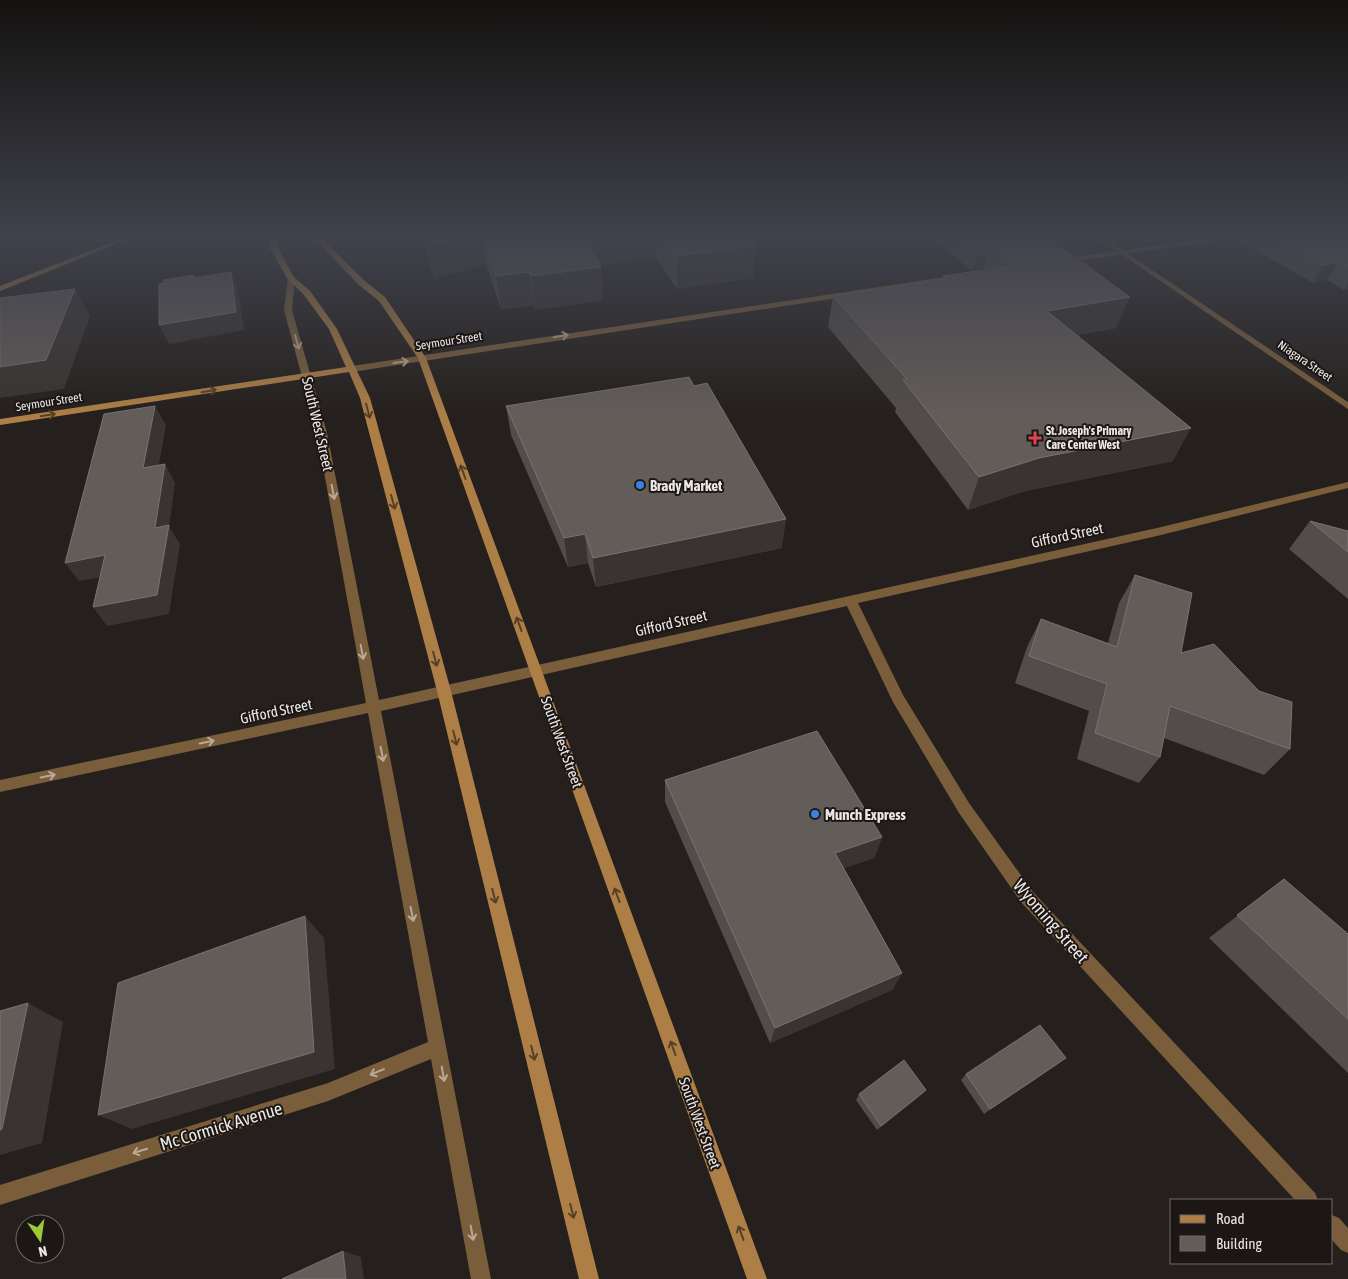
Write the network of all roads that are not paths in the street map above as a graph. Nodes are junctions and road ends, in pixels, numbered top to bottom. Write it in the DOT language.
graph roads {
  1 [pos="289,297"];
  2 [pos="310,297"];
  3 [pos="379,297"];
  4 [pos="822,297"];
  5 [pos="1188,297"];
  6 [pos="422,358"];
  7 [pos="352,369"];
  8 [pos="307,376"];
  9 [pos="1348,406"];
  10 [pos="0,422"];
  11 [pos="1348,485"];
  12 [pos="850,599"];
  13 [pos="536,670"];
  14 [pos="444,691"];
  15 [pos="373,706"];
  16 [pos="0,786"];
  17 [pos="438,1047"];
  18 [pos="0,1195"];
  19 [pos="1307,1199"];
  20 [pos="1333,1226"];
  21 [pos="1348,1243"];
  22 [pos="481,1279"];
  23 [pos="589,1279"];
  24 [pos="757,1279"];
  1 -- 8 [label="street, South West Street, one-way"];
  2 -- 7 [label="main road"];
  3 -- 6 [label="main road, South West Street"];
  6 -- 4 [label="street, Seymour Street, one-way"];
  5 -- 9 [label="street, Niagara Street"];
  7 -- 6 [label="street, Seymour Street, one-way"];
  13 -- 6 [label="main road, South West Street, one-way"];
  7 -- 8 [label="main road, Seymour Street"];
  7 -- 14 [label="main road, one-way"];
  10 -- 8 [label="main road, Seymour Street, one-way"];
  8 -- 15 [label="street, South West Street, one-way"];
  11 -- 12 [label="street, Gifford Street"];
  12 -- 13 [label="street, Gifford Street"];
  12 -- 19 [label="street, Wyoming Street"];
  13 -- 14 [label="street, Gifford Street"];
  24 -- 13 [label="main road, South West Street, one-way"];
  14 -- 15 [label="street, Gifford Street"];
  14 -- 23 [label="main road, one-way"];
  16 -- 15 [label="street, Gifford Street, one-way"];
  15 -- 17 [label="street, South West Street, one-way"];
  17 -- 18 [label="street, Mc Cormick Avenue, one-way"];
  17 -- 22 [label="street, South West Street, one-way"];
  20 -- 21 [label="street"];
}
